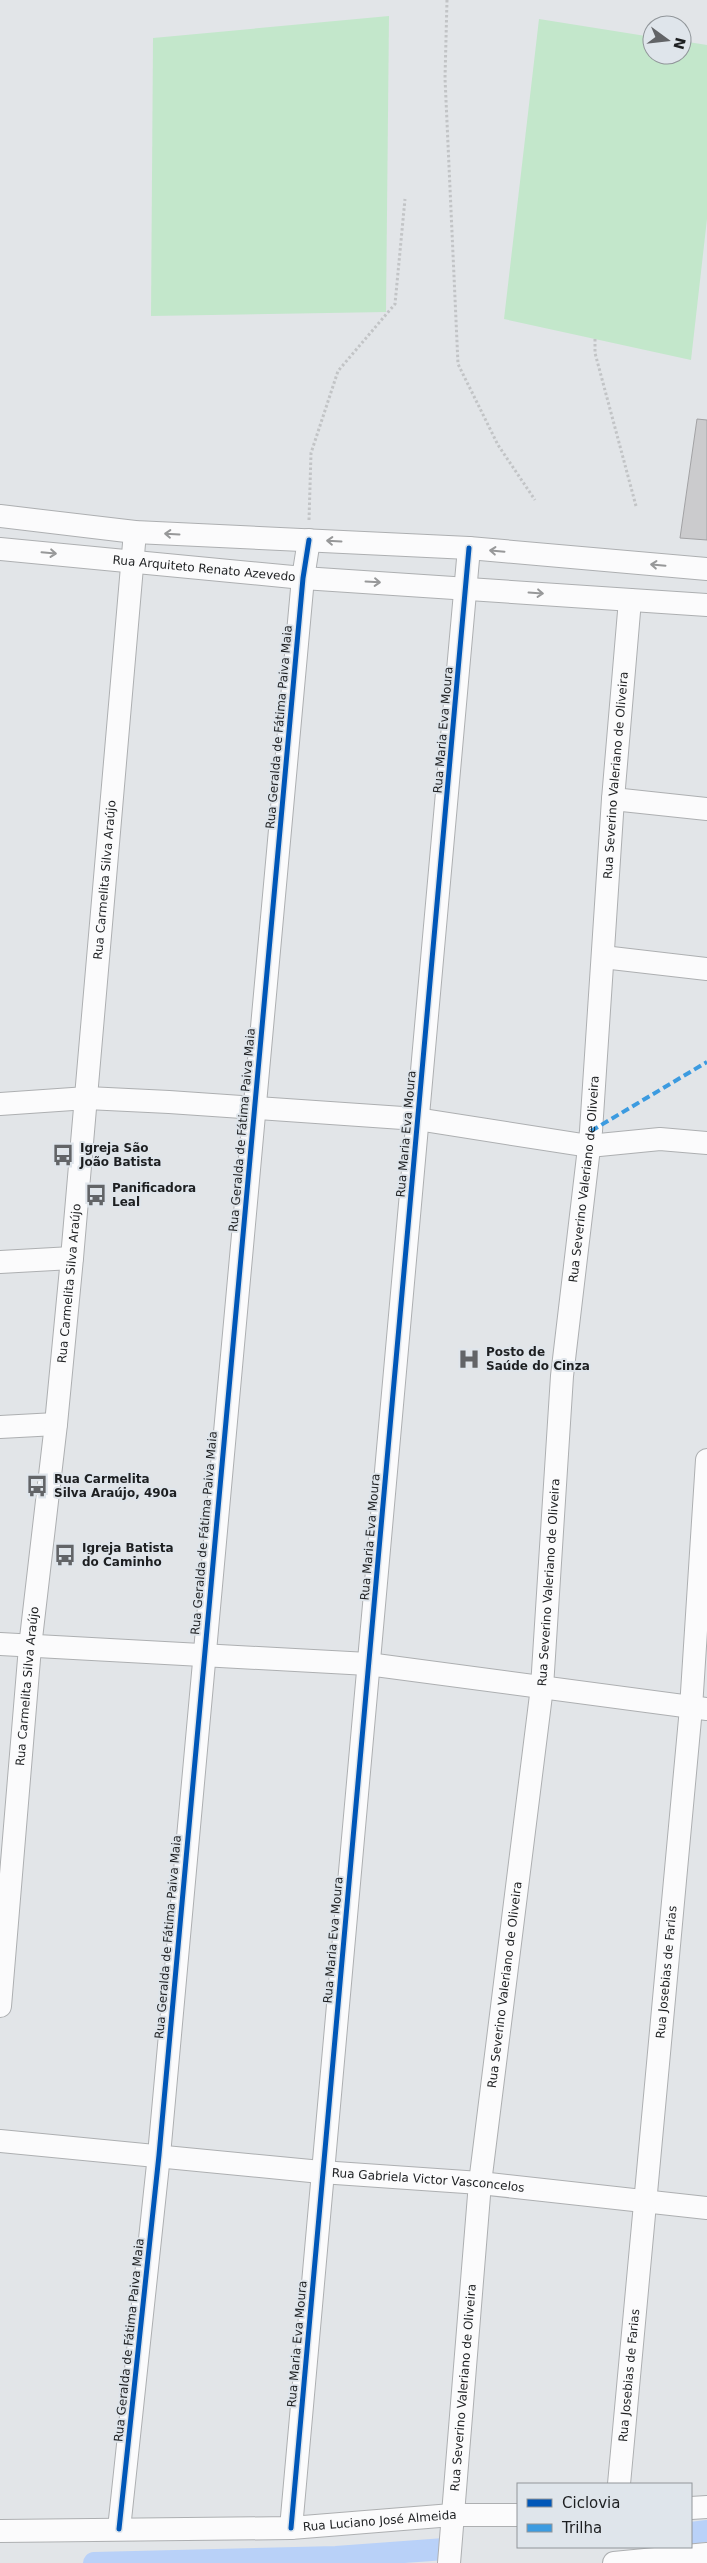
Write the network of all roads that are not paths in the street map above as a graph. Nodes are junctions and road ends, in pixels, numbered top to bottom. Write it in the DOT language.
graph roads {
  1 [pos="0,516"];
  2 [pos="135,532"];
  3 [pos="309,540"];
  4 [pos="0,548"];
  5 [pos="469,548"];
  6 [pos="133,561"];
  7 [pos="707,570"];
  8 [pos="303,578"];
  9 [pos="465,588"];
  10 [pos="630,600"];
  11 [pos="707,605"];
  12 [pos="613,799"];
  13 [pos="707,809"];
  14 [pos="602,957"];
  15 [pos="707,968"];
  16 [pos="87,1098"];
  17 [pos="0,1104"];
  18 [pos="254,1108"];
  19 [pos="418,1119"];
  20 [pos="707,1143"];
  21 [pos="589,1146"];
  22 [pos="72,1258"];
  23 [pos="0,1262"];
  24 [pos="56,1424"];
  25 [pos="0,1427"];
  26 [pos="707,1460"];
  27 [pos="0,1644"];
  28 [pos="30,1646"];
  29 [pos="203,1656"];
  30 [pos="368,1664"];
  31 [pos="542,1687"];
  32 [pos="699,1708"];
  33 [pos="0,2006"];
  34 [pos="0,2141"];
  35 [pos="158,2155"];
  36 [pos="321,2172"];
  37 [pos="480,2183"];
  38 [pos="646,2201"];
  39 [pos="707,2208"];
  40 [pos="619,2483"];
  41 [pos="707,2507"];
  42 [pos="692,2508"];
  43 [pos="517,2514"];
  44 [pos="452,2515"];
  45 [pos="291,2528"];
  46 [pos="119,2529"];
  47 [pos="0,2531"];
  48 [pos="610,2548"];
  49 [pos="707,2554"];
  50 [pos="656,2562"];
  51 [pos="449,2563"];
  52 [pos="607,2563"];
  53 [pos="614,2563"];
  1 -- 2 [label="street"];
  3 -- 2 [label="street, one-way"];
  2 -- 6 [label="street, Rua Carmelita Silva Araújo"];
  5 -- 3 [label="street, one-way"];
  3 -- 8 [label="street, Rua Geralda de Fátima Paiva Maia"];
  4 -- 6 [label="street, Rua Arquiteto Renato Azevedo, one-way"];
  7 -- 5 [label="street, one-way"];
  5 -- 9 [label="street, Rua Maria Eva Moura"];
  6 -- 8 [label="street, Rua Arquiteto Renato Azevedo"];
  6 -- 16 [label="street, Rua Carmelita Silva Araújo"];
  8 -- 9 [label="street, Rua Arquiteto Renato Azevedo, one-way"];
  8 -- 18 [label="street, Rua Geralda de Fátima Paiva Maia"];
  9 -- 10 [label="street, Rua Arquiteto Renato Azevedo, one-way"];
  9 -- 19 [label="street, Rua Maria Eva Moura"];
  10 -- 11 [label="street, Rua Arquiteto Renato Azevedo"];
  10 -- 12 [label="street, Rua Severino Valeriano de Oliveira"];
  12 -- 13 [label="street"];
  12 -- 14 [label="street, Rua Severino Valeriano de Oliveira"];
  14 -- 15 [label="street"];
  14 -- 21 [label="street, Rua Severino Valeriano de Oliveira"];
  16 -- 17 [label="street"];
  16 -- 18 [label="street"];
  16 -- 22 [label="street, Rua Carmelita Silva Araújo"];
  18 -- 19 [label="street"];
  18 -- 29 [label="street, Rua Geralda de Fátima Paiva Maia"];
  19 -- 21 [label="street"];
  19 -- 30 [label="street, Rua Maria Eva Moura"];
  20 -- 21 [label="street"];
  21 -- 31 [label="street, Rua Severino Valeriano de Oliveira"];
  22 -- 23 [label="street"];
  22 -- 24 [label="street, Rua Carmelita Silva Araújo"];
  24 -- 25 [label="street"];
  24 -- 28 [label="street, Rua Carmelita Silva Araújo"];
  26 -- 32 [label="street, Rua Josebias de Farias"];
  27 -- 28 [label="street"];
  28 -- 29 [label="street"];
  28 -- 33 [label="street, Rua Carmelita Silva Araújo"];
  29 -- 30 [label="street"];
  29 -- 35 [label="street, Rua Geralda de Fátima Paiva Maia"];
  30 -- 31 [label="street"];
  30 -- 36 [label="street, Rua Maria Eva Moura"];
  31 -- 32 [label="street"];
  31 -- 37 [label="street, Rua Severino Valeriano de Oliveira"];
  32 -- 38 [label="street, Rua Josebias de Farias"];
  34 -- 35 [label="street, Rua Gabriela Victor Vasconcelos"];
  35 -- 36 [label="street, Rua Gabriela Victor Vasconcelos"];
  35 -- 46 [label="street, Rua Geralda de Fátima Paiva Maia"];
  36 -- 37 [label="street, Rua Gabriela Victor Vasconcelos"];
  36 -- 45 [label="street, Rua Maria Eva Moura"];
  37 -- 38 [label="street, Rua Gabriela Victor Vasconcelos"];
  37 -- 44 [label="street, Rua Severino Valeriano de Oliveira"];
  38 -- 39 [label="street, Rua Gabriela Victor Vasconcelos"];
  38 -- 40 [label="street, Rua Josebias de Farias"];
  41 -- 42 [label="street"];
  43 -- 44 [label="street, Rua Luciano José Almeida"];
  44 -- 45 [label="street, Rua Luciano José Almeida"];
  44 -- 51 [label="street, Rua Severino Valeriano de Oliveira"];
  45 -- 46 [label="street, Rua Luciano José Almeida"];
  46 -- 47 [label="street, Rua Luciano José Almeida"];
  48 -- 52 [label="street"];
  49 -- 50 [label="street"];
  50 -- 53 [label="street"];
}
